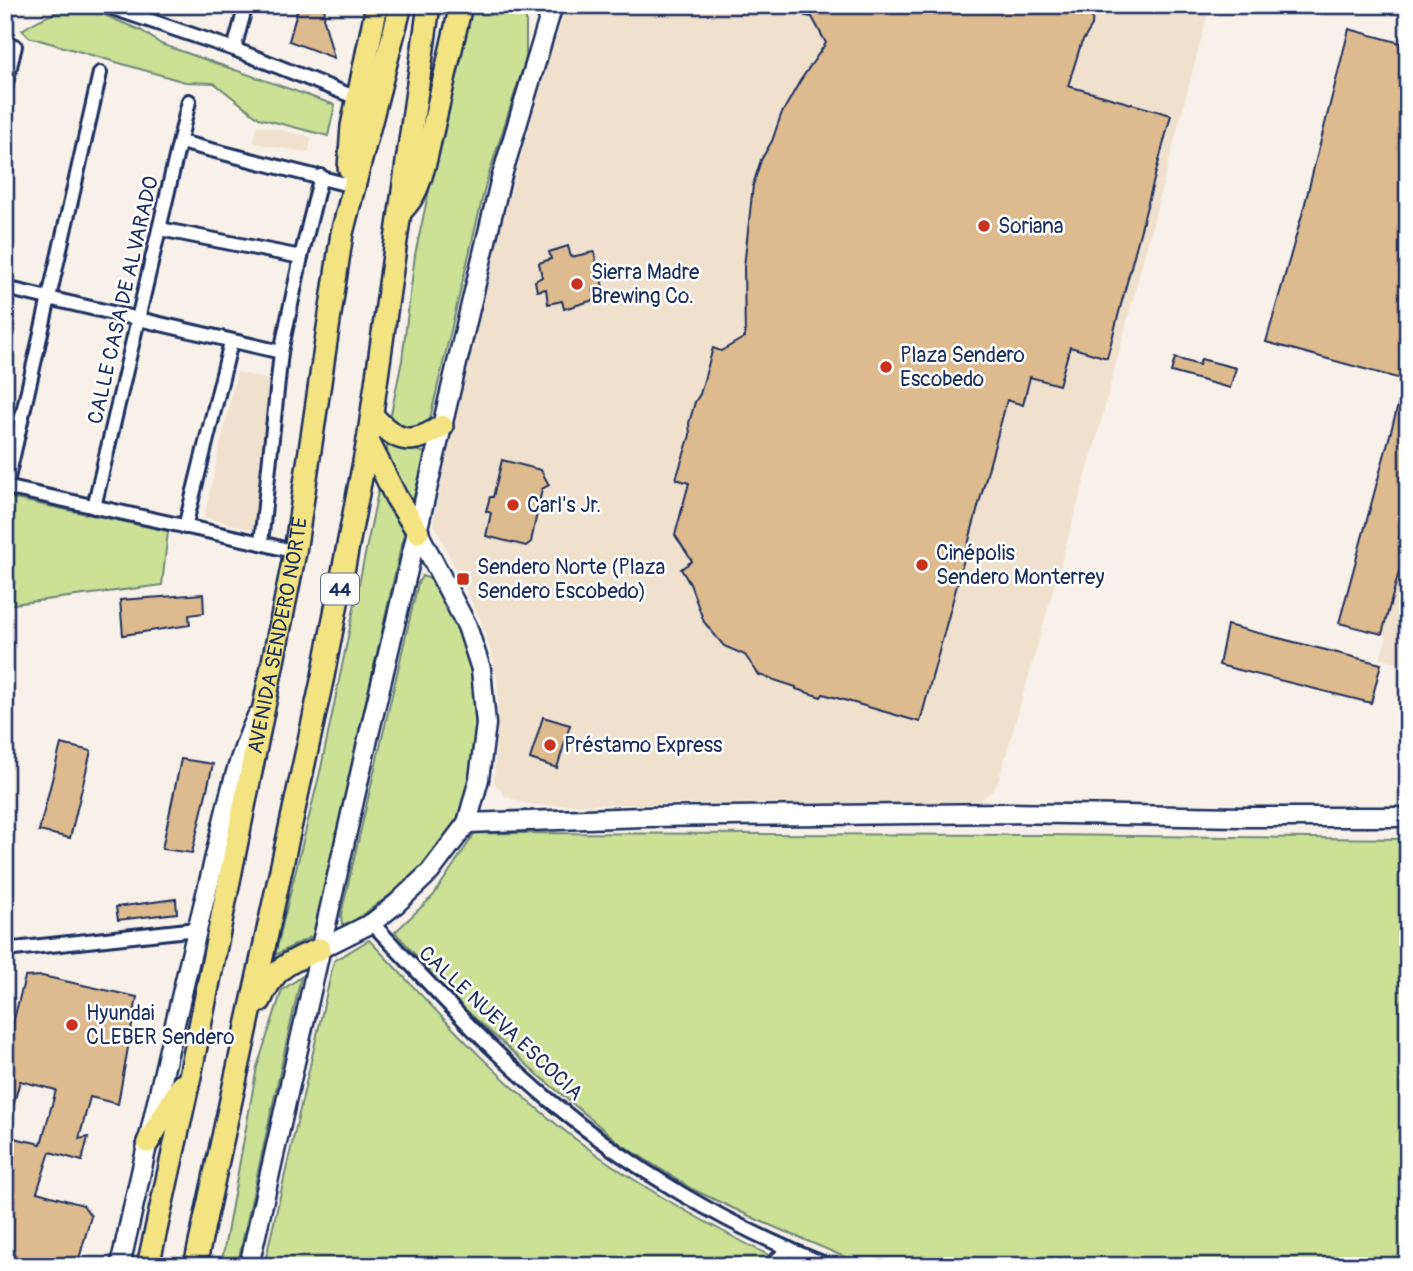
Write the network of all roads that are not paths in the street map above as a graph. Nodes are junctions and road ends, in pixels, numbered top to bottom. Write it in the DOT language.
graph roads {
  1 [pos="104,5"];
  2 [pos="246,5"];
  3 [pos="377,5"];
  4 [pos="401,5"];
  5 [pos="429,5"];
  6 [pos="461,5"];
  7 [pos="553,5"];
  8 [pos="137,10"];
  9 [pos="15,46"];
  10 [pos="234,50"];
  11 [pos="100,73"];
  12 [pos="5,87"];
  13 [pos="357,98"];
  14 [pos="190,101"];
  15 [pos="180,142"];
  16 [pos="321,176"];
  17 [pos="353,185"];
  18 [pos="399,214"];
  19 [pos="160,229"];
  20 [pos="301,257"];
  21 [pos="5,288"];
  22 [pos="51,297"];
  23 [pos="140,318"];
  24 [pos="231,342"];
  25 [pos="281,352"];
  26 [pos="372,415"];
  27 [pos="442,426"];
  28 [pos="368,441"];
  29 [pos="5,487"];
  30 [pos="94,507"];
  31 [pos="185,527"];
  32 [pos="418,532"];
  33 [pos="261,543"];
  34 [pos="295,552"];
  35 [pos="267,695"];
  36 [pos="1408,817"];
  37 [pos="467,823"];
  38 [pos="372,923"];
  39 [pos="197,929"];
  40 [pos="320,949"];
  41 [pos="5,950"];
  42 [pos="237,1073"];
  43 [pos="190,1074"];
  44 [pos="148,1142"];
  45 [pos="789,1249"];
  46 [pos="120,1266"];
  47 [pos="148,1266"];
  48 [pos="161,1266"];
  49 [pos="195,1266"];
  50 [pos="249,1266"];
  51 [pos="771,1266"];
  52 [pos="830,1266"];
  1 -- 8 [label="street"];
  2 -- 10 [label="street"];
  3 -- 13 [label="main road"];
  4 -- 17 [label="main road, AVENIDA SENDERO NORTE / 44"];
  5 -- 18 [label="main road, 44"];
  6 -- 18 [label="main road"];
  7 -- 27 [label="street"];
  8 -- 10 [label="street"];
  9 -- 12 [label="street"];
  10 -- 13 [label="street"];
  11 -- 22 [label="street"];
  13 -- 17 [label="main road"];
  14 -- 15 [label="street, CALLE CASA DE ALVARADO"];
  15 -- 16 [label="street"];
  15 -- 19 [label="street, CALLE CASA DE ALVARADO"];
  16 -- 17 [label="street"];
  16 -- 20 [label="street"];
  17 -- 34 [label="main road, AVENIDA SENDERO NORTE / 44"];
  18 -- 26 [label="main road, 44"];
  19 -- 20 [label="street"];
  19 -- 23 [label="street, CALLE CASA DE ALVARADO"];
  20 -- 25 [label="street"];
  21 -- 22 [label="street"];
  22 -- 23 [label="street"];
  22 -- 29 [label="street"];
  23 -- 24 [label="street"];
  23 -- 30 [label="street, CALLE CASA DE ALVARADO"];
  24 -- 25 [label="street"];
  24 -- 31 [label="street"];
  25 -- 33 [label="street"];
  26 -- 27 [label="main road"];
  26 -- 28 [label="main road, 44"];
  27 -- 32 [label="street"];
  28 -- 32 [label="main road"];
  28 -- 42 [label="main road, 44"];
  29 -- 30 [label="street"];
  30 -- 31 [label="street"];
  31 -- 33 [label="street"];
  32 -- 37 [label="street"];
  32 -- 40 [label="street"];
  33 -- 34 [label="street"];
  34 -- 35 [label="main road, AVENIDA SENDERO NORTE / 44"];
  35 -- 39 [label="street"];
  35 -- 43 [label="main road, AVENIDA SENDERO NORTE / 44"];
  36 -- 37 [label="street"];
  37 -- 38 [label="street"];
  38 -- 40 [label="street"];
  38 -- 45 [label="street, CALLE NUEVA ESCOCIA"];
  39 -- 41 [label="street"];
  39 -- 44 [label="street"];
  40 -- 42 [label="main road"];
  40 -- 50 [label="street"];
  42 -- 49 [label="main road, 44"];
  43 -- 44 [label="main road"];
  43 -- 47 [label="main road, AVENIDA SENDERO NORTE / 44"];
  43 -- 48 [label="main road"];
  44 -- 46 [label="street"];
  45 -- 51 [label="street"];
  45 -- 52 [label="street, CALLE NUEVA ESCOCIA"];
}
